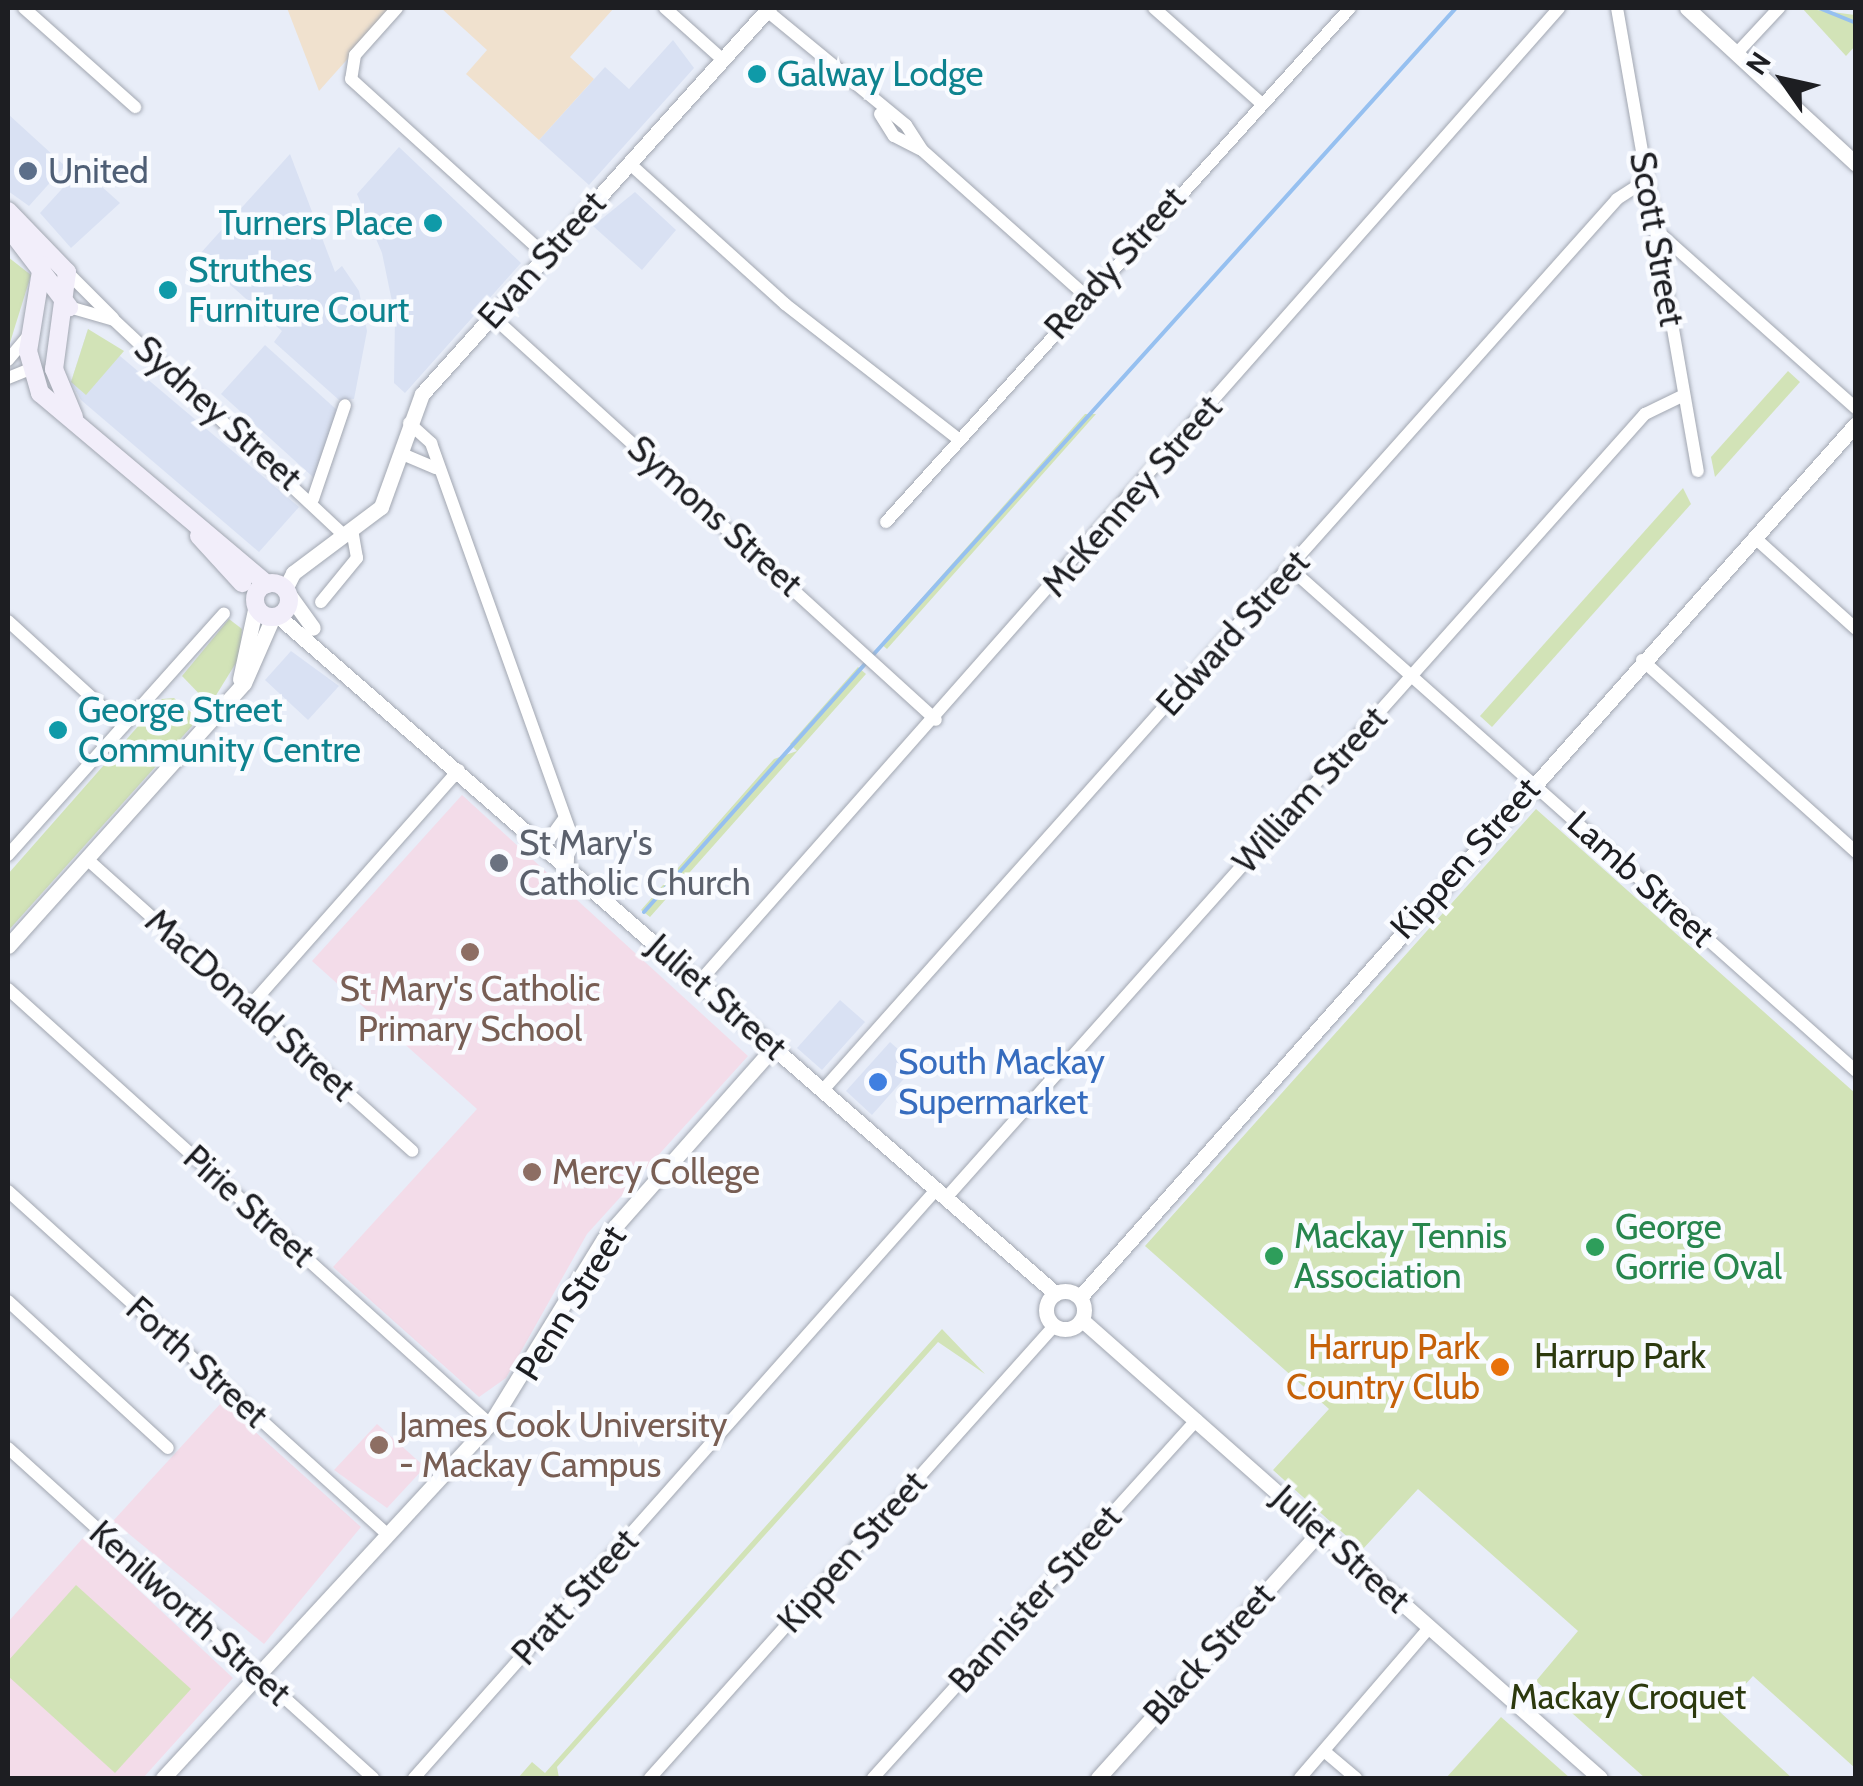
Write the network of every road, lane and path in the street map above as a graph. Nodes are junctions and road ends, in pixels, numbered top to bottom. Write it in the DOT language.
graph roads {
  1 [pos="24,8"];
  2 [pos="397,8"];
  3 [pos="665,8"];
  4 [pos="1154,8"];
  5 [pos="1350,8"];
  6 [pos="1559,8"];
  7 [pos="1617,8"];
  8 [pos="1687,8"];
  9 [pos="1779,8"];
  10 [pos="768,9"];
  11 [pos="1737,53"];
  12 [pos="722,59"];
  13 [pos="1261,103"];
  14 [pos="134,107"];
  15 [pos="629,163"];
  16 [pos="1856,164"];
  17 [pos="1646,180"];
  18 [pos="8,212"];
  19 [pos="13,230"];
  20 [pos="1657,231"];
  21 [pos="546,256"];
  22 [pos="42,264"];
  23 [pos="68,272"];
  24 [pos="1085,295"];
  25 [pos="67,312"];
  26 [pos="492,316"];
  27 [pos="114,320"];
  28 [pos="30,332"];
  29 [pos="8,360"];
  30 [pos="30,369"];
  31 [pos="8,378"];
  32 [pos="1684,396"];
  33 [pos="345,405"];
  34 [pos="1856,408"];
  35 [pos="74,418"];
  36 [pos="408,423"];
  37 [pos="1856,424"];
  38 [pos="956,438"];
  39 [pos="400,452"];
  40 [pos="438,470"];
  41 [pos="1698,470"];
  42 [pos="317,503"];
  43 [pos="191,522"];
  44 [pos="886,522"];
  45 [pos="1754,537"];
  46 [pos="341,538"];
  47 [pos="1291,569"];
  48 [pos="277,587"];
  49 [pos="320,602"];
  50 [pos="256,604"];
  51 [pos="224,613"];
  52 [pos="276,616"];
  53 [pos="8,621"];
  54 [pos="1856,628"];
  55 [pos="335,660"];
  56 [pos="1642,660"];
  57 [pos="1412,676"];
  58 [pos="232,697"];
  59 [pos="936,720"];
  60 [pos="123,726"];
  61 [pos="459,770"];
  62 [pos="1533,783"];
  63 [pos="564,816"];
  64 [pos="545,845"];
  65 [pos="9,849"];
  66 [pos="1856,852"];
  67 [pos="88,860"];
  68 [pos="568,866"];
  69 [pos="8,946"];
  70 [pos="700,981"];
  71 [pos="8,989"];
  72 [pos="250,1006"];
  73 [pos="774,1047"];
  74 [pos="1856,1070"];
  75 [pos="823,1090"];
  76 [pos="412,1151"];
  77 [pos="8,1191"];
  78 [pos="940,1195"];
  79 [pos="1055,1294"];
  80 [pos="1080,1297"];
  81 [pos="8,1301"];
  82 [pos="1082,1320"];
  83 [pos="1054,1326"];
  84 [pos="1197,1420"];
  85 [pos="490,1424"];
  86 [pos="8,1448"];
  87 [pos="168,1448"];
  88 [pos="1320,1530"];
  89 [pos="387,1534"];
  90 [pos="1430,1628"];
  91 [pos="258,1674"];
  92 [pos="1324,1752"];
  93 [pos="163,1778"];
  94 [pos="374,1778"];
  95 [pos="414,1778"];
  96 [pos="650,1778"];
  97 [pos="873,1778"];
  98 [pos="1098,1778"];
  99 [pos="1300,1778"];
  100 [pos="1356,1778"];
  101 [pos="1600,1778"];
  1 -- 14 [label="street"];
  2 -- 21 [label="street"];
  3 -- 12 [label="street"];
  4 -- 13 [label="street"];
  5 -- 13 [label="street, Ready Street"];
  6 -- 59 [label="street, McKenney Street"];
  7 -- 17 [label="street, Scott Street"];
  8 -- 11 [label="street"];
  9 -- 11 [label="street"];
  10 -- 12 [label="street, Evan Street"];
  10 -- 24 [label="street"];
  11 -- 16 [label="street"];
  12 -- 15 [label="street, Evan Street"];
  13 -- 24 [label="street, Ready Street"];
  15 -- 21 [label="street, Evan Street"];
  15 -- 38 [label="street"];
  17 -- 20 [label="street, Scott Street"];
  17 -- 47 [label="street, Edward Street"];
  18 -- 19 [label="main road"];
  19 -- 22 [label="main road"];
  19 -- 23 [label="main road"];
  20 -- 32 [label="street, Scott Street"];
  20 -- 34 [label="street"];
  21 -- 26 [label="street, Evan Street"];
  22 -- 25 [label="main road"];
  22 -- 28 [label="main road"];
  23 -- 25 [label="main road"];
  23 -- 27 [label="street, Sydney Street"];
  24 -- 38 [label="street, Ready Street"];
  25 -- 27 [label="street"];
  25 -- 30 [label="main road"];
  25 -- 35 [label="main road, Juliet Street"];
  26 -- 36 [label="street, Evan Street"];
  26 -- 59 [label="street, Symons Street"];
  27 -- 42 [label="street, Sydney Street"];
  28 -- 29 [label="street"];
  28 -- 30 [label="main road"];
  30 -- 31 [label="street"];
  30 -- 35 [label="main road, Juliet Street"];
  32 -- 41 [label="street, Scott Street"];
  32 -- 57 [label="street, William Street"];
  33 -- 42 [label="street"];
  35 -- 43 [label="main road, Juliet Street"];
  36 -- 39 [label="street, Evan Street"];
  36 -- 40 [label="street"];
  37 -- 45 [label="street, Kippen Street"];
  38 -- 44 [label="street, Ready Street"];
  39 -- 40 [label="street"];
  39 -- 46 [label="street, Evan Street"];
  40 -- 63 [label="street"];
  42 -- 46 [label="street, Sydney Street"];
  43 -- 48 [label="main road, Juliet Street"];
  43 -- 50 [label="main road, Juliet Street"];
  45 -- 54 [label="street"];
  45 -- 56 [label="street, Kippen Street"];
  46 -- 48 [label="street, Evan Street"];
  46 -- 49 [label="street"];
  47 -- 57 [label="street, Lamb Street"];
  47 -- 75 [label="street, Edward Street"];
  48 -- 50 [label="main road"];
  48 -- 52 [label="main road"];
  48 -- 55 [label="street, Juliet Street"];
  50 -- 52 [label="main road, Juliet Street"];
  50 -- 58 [label="street"];
  51 -- 60 [label="street"];
  52 -- 55 [label="street, Juliet Street"];
  52 -- 58 [label="street"];
  53 -- 60 [label="street"];
  55 -- 61 [label="street, Juliet Street"];
  56 -- 62 [label="street, Kippen Street"];
  56 -- 66 [label="street"];
  57 -- 62 [label="street, Lamb Street"];
  57 -- 78 [label="street, William Street"];
  58 -- 67 [label="street"];
  59 -- 70 [label="street, McKenney Street"];
  60 -- 65 [label="street"];
  61 -- 64 [label="street, Juliet Street"];
  61 -- 72 [label="street"];
  62 -- 74 [label="street, Lamb Street"];
  62 -- 80 [label="street, Kippen Street"];
  63 -- 64 [label="street"];
  63 -- 68 [label="street"];
  64 -- 68 [label="street, Juliet Street"];
  67 -- 69 [label="street"];
  67 -- 72 [label="street, MacDonald Street"];
  68 -- 70 [label="street, Juliet Street"];
  70 -- 73 [label="street, Juliet Street"];
  71 -- 85 [label="street, Pirie Street"];
  72 -- 76 [label="street, MacDonald Street"];
  73 -- 75 [label="street, Juliet Street"];
  73 -- 85 [label="street, Penn Street"];
  75 -- 78 [label="street, Juliet Street"];
  77 -- 89 [label="street, Forth Street"];
  78 -- 79 [label="street, Juliet Street"];
  78 -- 95 [label="street, Pratt Street"];
  79 -- 80 [label="street"];
  79 -- 83 [label="street"];
  80 -- 82 [label="street"];
  81 -- 87 [label="street"];
  82 -- 83 [label="street"];
  82 -- 84 [label="street, Juliet Street"];
  83 -- 96 [label="street, Kippen Street"];
  84 -- 88 [label="street, Juliet Street"];
  84 -- 97 [label="street, Bannister Street"];
  85 -- 89 [label="street, Penn Street"];
  86 -- 91 [label="street, Kenilworth Street"];
  88 -- 90 [label="street, Juliet Street"];
  88 -- 98 [label="street, Black Street"];
  89 -- 91 [label="street, Penn Street"];
  90 -- 92 [label="street"];
  90 -- 101 [label="street, Juliet Street"];
  91 -- 93 [label="street, Penn Street"];
  91 -- 94 [label="street, Kenilworth Street"];
  92 -- 99 [label="street"];
  92 -- 100 [label="street"];
}
